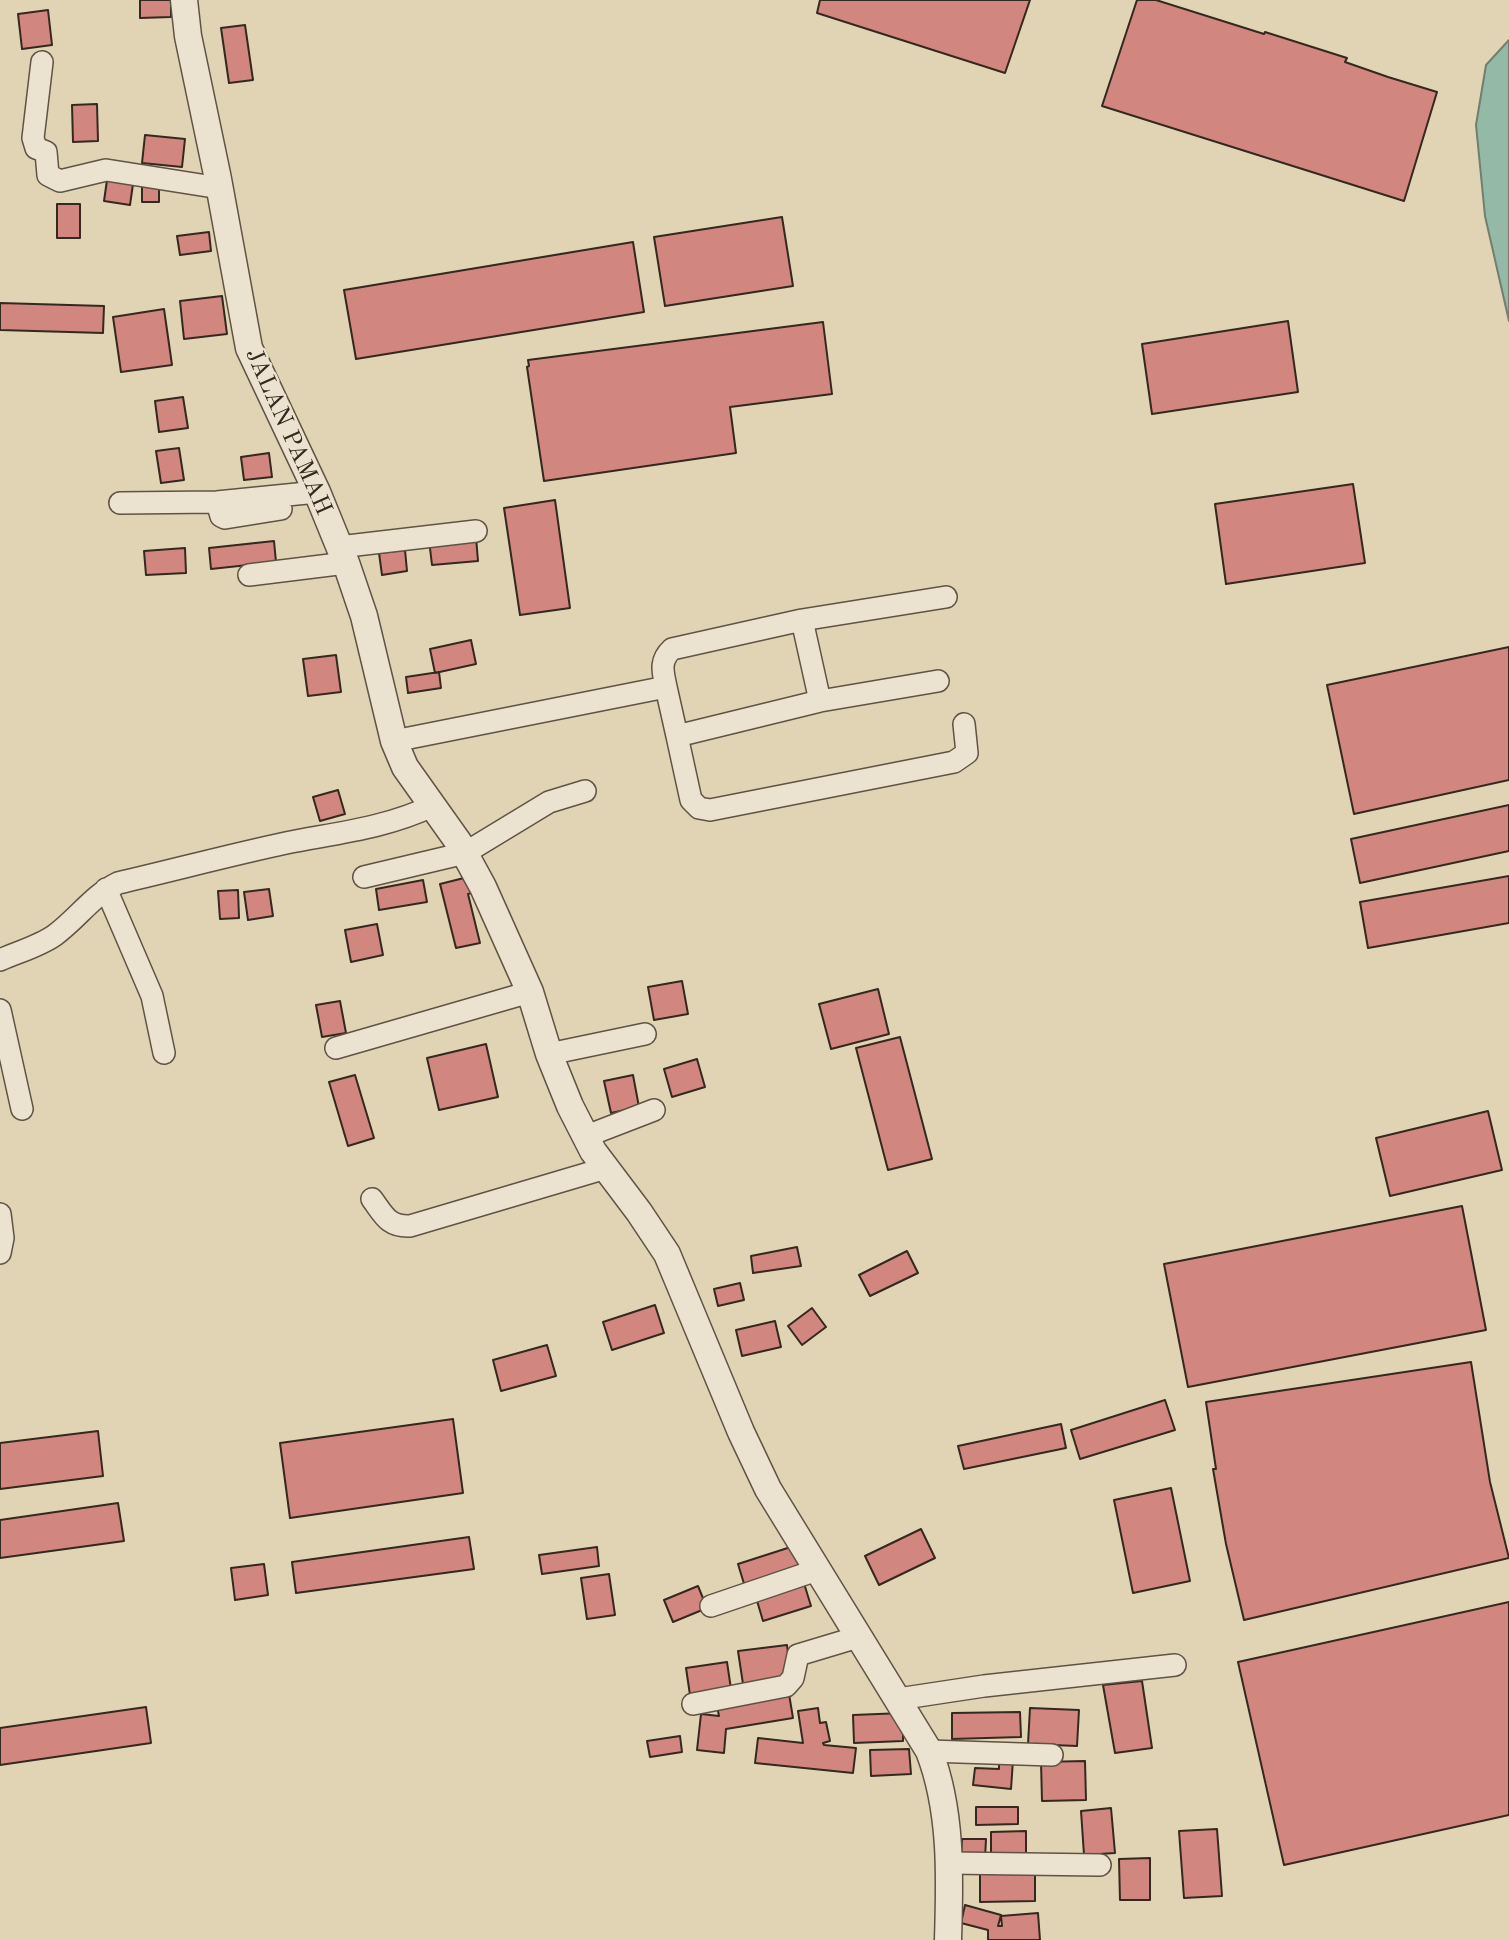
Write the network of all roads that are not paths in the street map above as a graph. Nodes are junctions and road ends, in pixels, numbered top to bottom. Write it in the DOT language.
graph roads {
  1 [pos="184,0"];
  2 [pos="42,62"];
  3 [pos="220,188"];
  4 [pos="319,498"];
  5 [pos="120,503"];
  6 [pos="476,531"];
  7 [pos="342,555"];
  8 [pos="249,575"];
  9 [pos="946,597"];
  10 [pos="802,620"];
  11 [pos="938,681"];
  12 [pos="666,687"];
  13 [pos="820,701"];
  14 [pos="964,724"];
  15 [pos="677,736"];
  16 [pos="394,741"];
  17 [pos="585,790"];
  18 [pos="432,806"];
  19 [pos="465,853"];
  20 [pos="364,877"];
  21 [pos="106,889"];
  22 [pos="0,960"];
  23 [pos="530,992"];
  24 [pos="0,1010"];
  25 [pos="645,1034"];
  26 [pos="336,1048"];
  27 [pos="164,1053"];
  28 [pos="549,1054"];
  29 [pos="22,1109"];
  30 [pos="654,1110"];
  31 [pos="584,1137"];
  32 [pos="606,1168"];
  33 [pos="372,1199"];
  34 [pos="0,1214"];
  35 [pos="0,1254"];
  36 [pos="817,1570"];
  37 [pos="712,1606"];
  38 [pos="858,1637"];
  39 [pos="1175,1665"];
  40 [pos="898,1699"];
  41 [pos="693,1704"];
  42 [pos="929,1751"];
  43 [pos="1052,1755"];
  44 [pos="949,1863"];
  45 [pos="1100,1865"];
  46 [pos="948,1940"];
  1 -- 3 [label="street, JALAN PAMAH"];
  2 -- 3 [label="street"];
  3 -- 4 [label="street, JALAN PAMAH"];
  4 -- 5 [label="street"];
  4 -- 7 [label="street, JALAN PAMAH"];
  6 -- 7 [label="street"];
  7 -- 8 [label="street"];
  7 -- 16 [label="street, JALAN PAMAH"];
  9 -- 10 [label="street"];
  10 -- 12 [label="street"];
  10 -- 13 [label="street"];
  11 -- 13 [label="street"];
  12 -- 15 [label="street"];
  12 -- 16 [label="street"];
  13 -- 15 [label="street"];
  14 -- 15 [label="street"];
  16 -- 18 [label="street, JALAN PAMAH"];
  17 -- 19 [label="street"];
  18 -- 19 [label="street, JALAN PAMAH"];
  18 -- 21 [label="street"];
  19 -- 20 [label="street"];
  19 -- 23 [label="street, JALAN PAMAH"];
  21 -- 22 [label="street"];
  21 -- 27 [label="street"];
  23 -- 26 [label="street"];
  23 -- 28 [label="street, JALAN PAMAH"];
  24 -- 29 [label="street"];
  25 -- 28 [label="street"];
  28 -- 31 [label="street, JALAN PAMAH"];
  30 -- 31 [label="street"];
  31 -- 32 [label="street, JALAN PAMAH"];
  32 -- 33 [label="street"];
  32 -- 36 [label="street, JALAN PAMAH"];
  34 -- 35 [label="street"];
  36 -- 37 [label="street"];
  36 -- 38 [label="street, JALAN PAMAH"];
  38 -- 40 [label="street, JALAN PAMAH"];
  38 -- 41 [label="street"];
  39 -- 40 [label="street"];
  40 -- 42 [label="street, JALAN PAMAH"];
  42 -- 43 [label="street"];
  42 -- 44 [label="street, JALAN PAMAH"];
  44 -- 45 [label="street"];
  44 -- 46 [label="street, JALAN PAMAH"];
}
